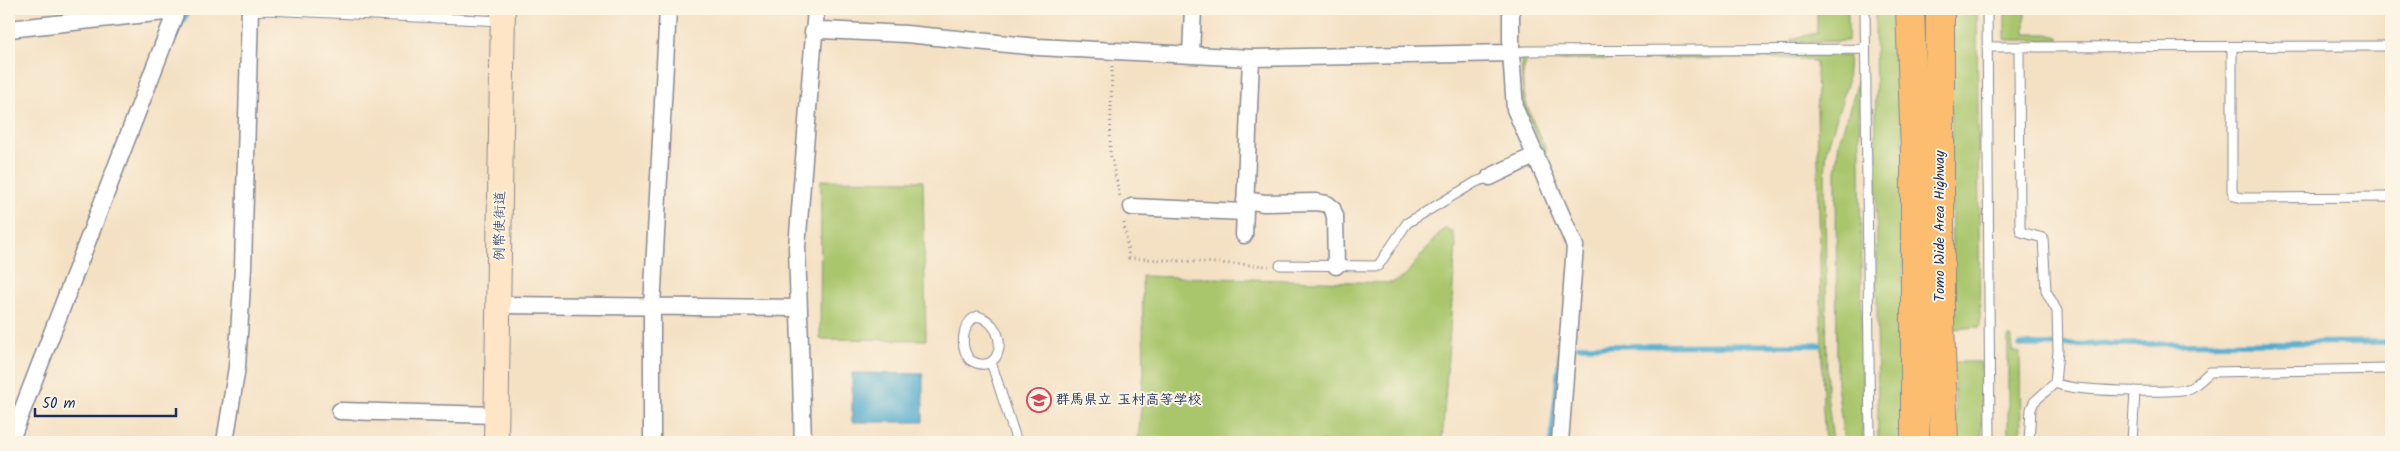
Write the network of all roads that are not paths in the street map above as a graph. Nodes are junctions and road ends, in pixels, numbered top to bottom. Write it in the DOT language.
graph roads {
  1 [pos="668,9"];
  2 [pos="816,9"];
  3 [pos="1193,9"];
  4 [pos="1511,9"];
  5 [pos="1865,9"];
  6 [pos="1910,9"];
  7 [pos="1940,9"];
  8 [pos="1987,9"];
  9 [pos="250,10"];
  10 [pos="176,11"];
  11 [pos="503,15"];
  12 [pos="9,29"];
  13 [pos="813,32"];
  14 [pos="1987,46"];
  15 [pos="2391,46"];
  16 [pos="2019,47"];
  17 [pos="2232,47"];
  18 [pos="1865,49"];
  19 [pos="1511,53"];
  20 [pos="1191,54"];
  21 [pos="1251,58"];
  22 [pos="1536,154"];
  23 [pos="1490,178"];
  24 [pos="2391,197"];
  25 [pos="1245,206"];
  26 [pos="1132,207"];
  27 [pos="1244,235"];
  28 [pos="1280,264"];
  29 [pos="1336,266"];
  30 [pos="498,305"];
  31 [pos="652,307"];
  32 [pos="799,308"];
  33 [pos="991,362"];
  34 [pos="2391,369"];
  35 [pos="2055,384"];
  36 [pos="2135,391"];
  37 [pos="340,411"];
  38 [pos="496,415"];
  39 [pos="10,442"];
  40 [pos="225,442"];
  41 [pos="496,442"];
  42 [pos="652,442"];
  43 [pos="803,442"];
  44 [pos="1017,442"];
  45 [pos="1560,442"];
  46 [pos="1870,442"];
  47 [pos="1915,442"];
  48 [pos="1944,442"];
  49 [pos="1990,442"];
  50 [pos="2029,442"];
  51 [pos="2132,442"];
  1 -- 31 [label="street"];
  2 -- 13 [label="street"];
  3 -- 20 [label="street"];
  4 -- 19 [label="street"];
  5 -- 18 [label="lane"];
  6 -- 47 [label="highway, Tomo Wide Area Highway"];
  7 -- 48 [label="highway, Tomo Wide Area Highway"];
  8 -- 14 [label="lane"];
  9 -- 11 [label="lane"];
  9 -- 40 [label="street"];
  10 -- 12 [label="street"];
  10 -- 39 [label="street"];
  11 -- 30 [label="main road, 例幣使街道"];
  13 -- 20 [label="street"];
  13 -- 32 [label="street"];
  14 -- 16 [label="lane"];
  14 -- 49 [label="lane"];
  15 -- 17 [label="lane"];
  16 -- 17 [label="lane"];
  16 -- 35 [label="lane"];
  17 -- 24 [label="lane"];
  18 -- 19 [label="lane"];
  18 -- 46 [label="lane"];
  19 -- 21 [label="street"];
  19 -- 22 [label="street"];
  20 -- 21 [label="street"];
  21 -- 25 [label="street"];
  22 -- 23 [label="street"];
  22 -- 45 [label="street"];
  23 -- 29 [label="lane"];
  25 -- 26 [label="street"];
  25 -- 27 [label="street"];
  25 -- 29 [label="street"];
  28 -- 29 [label="lane"];
  30 -- 31 [label="street"];
  30 -- 38 [label="main road, 例幣使街道"];
  31 -- 32 [label="street"];
  31 -- 42 [label="street"];
  32 -- 43 [label="street"];
  33 -- 33 [label="lane"];
  33 -- 44 [label="lane"];
  34 -- 36 [label="lane"];
  35 -- 36 [label="lane"];
  35 -- 50 [label="lane"];
  36 -- 51 [label="lane"];
  37 -- 38 [label="street"];
  38 -- 41 [label="main road, 例幣使街道"];
}
